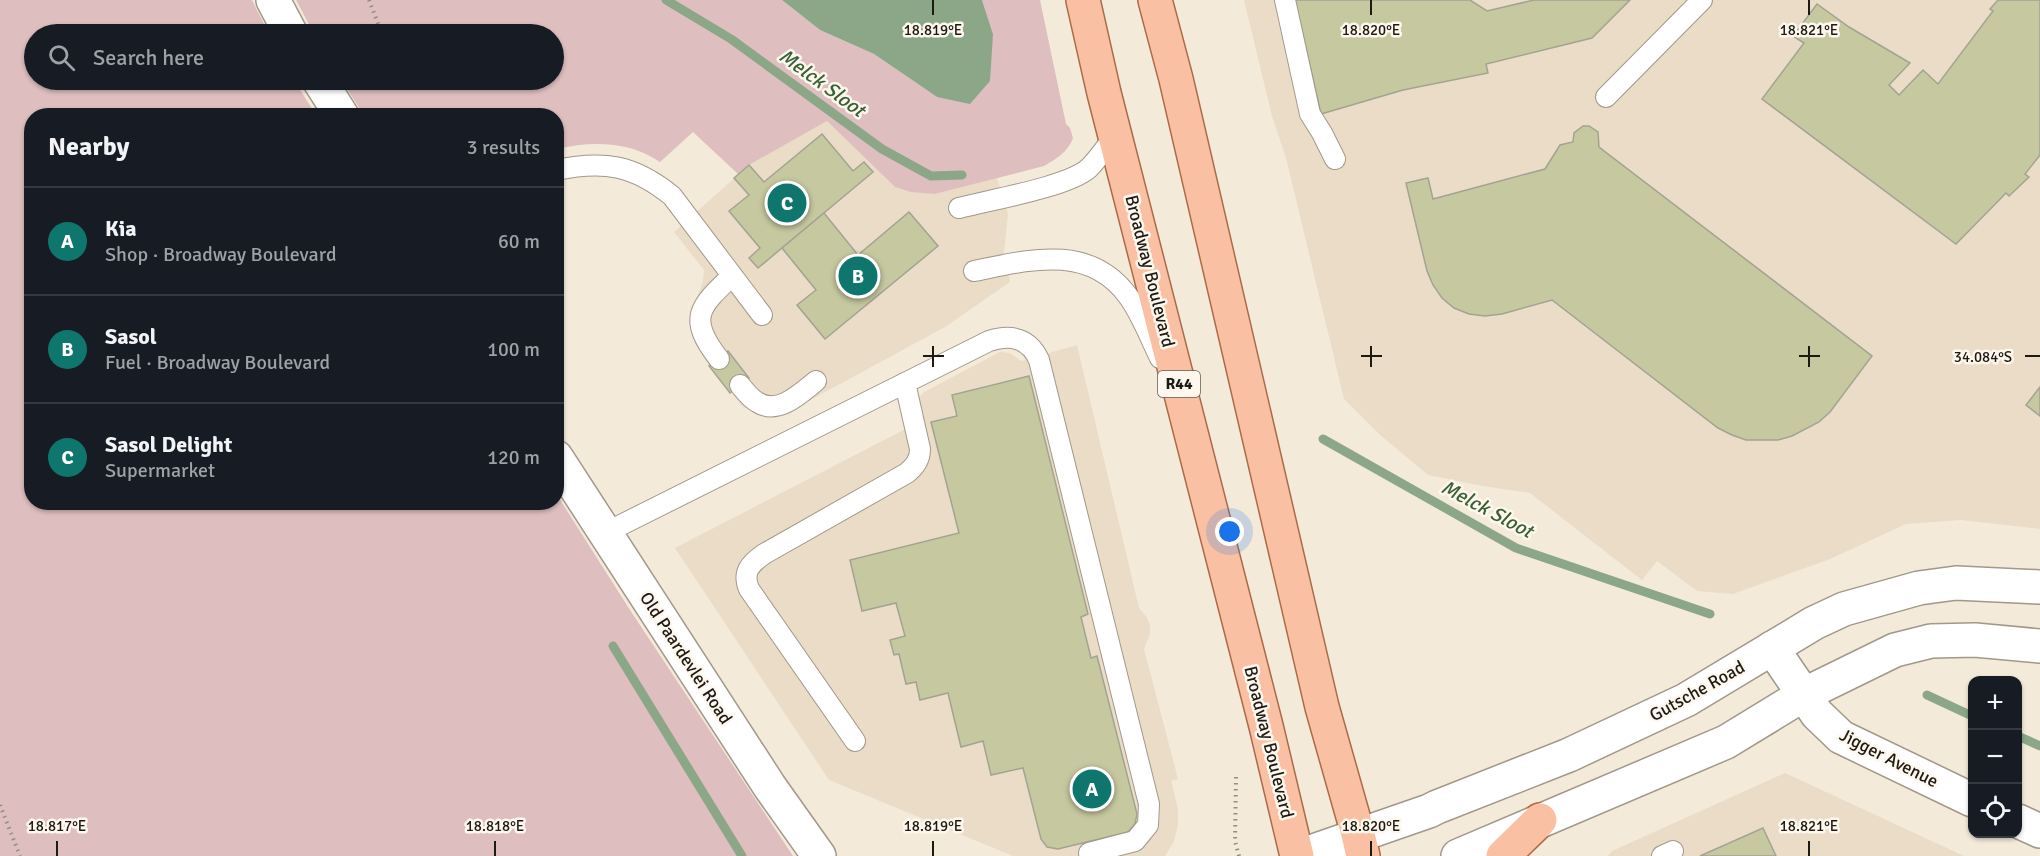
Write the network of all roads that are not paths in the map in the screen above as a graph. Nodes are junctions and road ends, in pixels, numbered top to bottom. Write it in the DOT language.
graph roads {
  1 [pos="273,0"];
  2 [pos="1083,0"];
  3 [pos="1155,0"];
  4 [pos="1285,0"];
  5 [pos="1702,0"];
  6 [pos="286,24"];
  7 [pos="326,90"];
  8 [pos="1606,97"];
  9 [pos="337,108"];
  10 [pos="1115,135"];
  11 [pos="1335,159"];
  12 [pos="564,168"];
  13 [pos="959,208"];
  14 [pos="974,271"];
  15 [pos="732,276"];
  16 [pos="762,315"];
  17 [pos="718,359"];
  18 [pos="816,381"];
  19 [pos="905,383"];
  20 [pos="740,385"];
  21 [pos="1185,409"];
  22 [pos="564,469"];
  23 [pos="605,533"];
  24 [pos="2040,587"];
  25 [pos="2040,646"];
  26 [pos="1772,648"];
  27 [pos="1803,695"];
  28 [pos="855,741"];
  29 [pos="1968,798"];
  30 [pos="1540,820"];
  31 [pos="2022,823"];
  32 [pos="2040,831"];
  33 [pos="1360,845"];
  34 [pos="1089,853"];
  35 [pos="819,856"];
  36 [pos="1298,856"];
  37 [pos="1458,856"];
  38 [pos="1503,856"];
  1 -- 6 [label="street"];
  2 -- 10 [label="main road, Broadway Boulevard / R44"];
  3 -- 33 [label="main road"];
  4 -- 11 [label="lane"];
  5 -- 8 [label="lane"];
  7 -- 9 [label="street"];
  10 -- 13 [label="lane"];
  10 -- 21 [label="main road, Broadway Boulevard / R44"];
  12 -- 15 [label="lane"];
  14 -- 21 [label="lane"];
  15 -- 16 [label="lane"];
  15 -- 17 [label="lane"];
  18 -- 20 [label="lane"];
  19 -- 23 [label="lane"];
  19 -- 28 [label="lane"];
  19 -- 34 [label="lane"];
  21 -- 36 [label="main road, Broadway Boulevard / R44"];
  22 -- 23 [label="street, Old Paardevlei Road"];
  23 -- 35 [label="street, Old Paardevlei Road"];
  24 -- 26 [label="street, Gutsche Road"];
  25 -- 27 [label="street"];
  26 -- 27 [label="street, Jigger Avenue"];
  26 -- 33 [label="street, Gutsche Road"];
  27 -- 29 [label="street, Jigger Avenue"];
  27 -- 30 [label="street"];
  30 -- 37 [label="street"];
  30 -- 38 [label="main road"];
  31 -- 32 [label="street"];
  33 -- 36 [label="street"];
}
